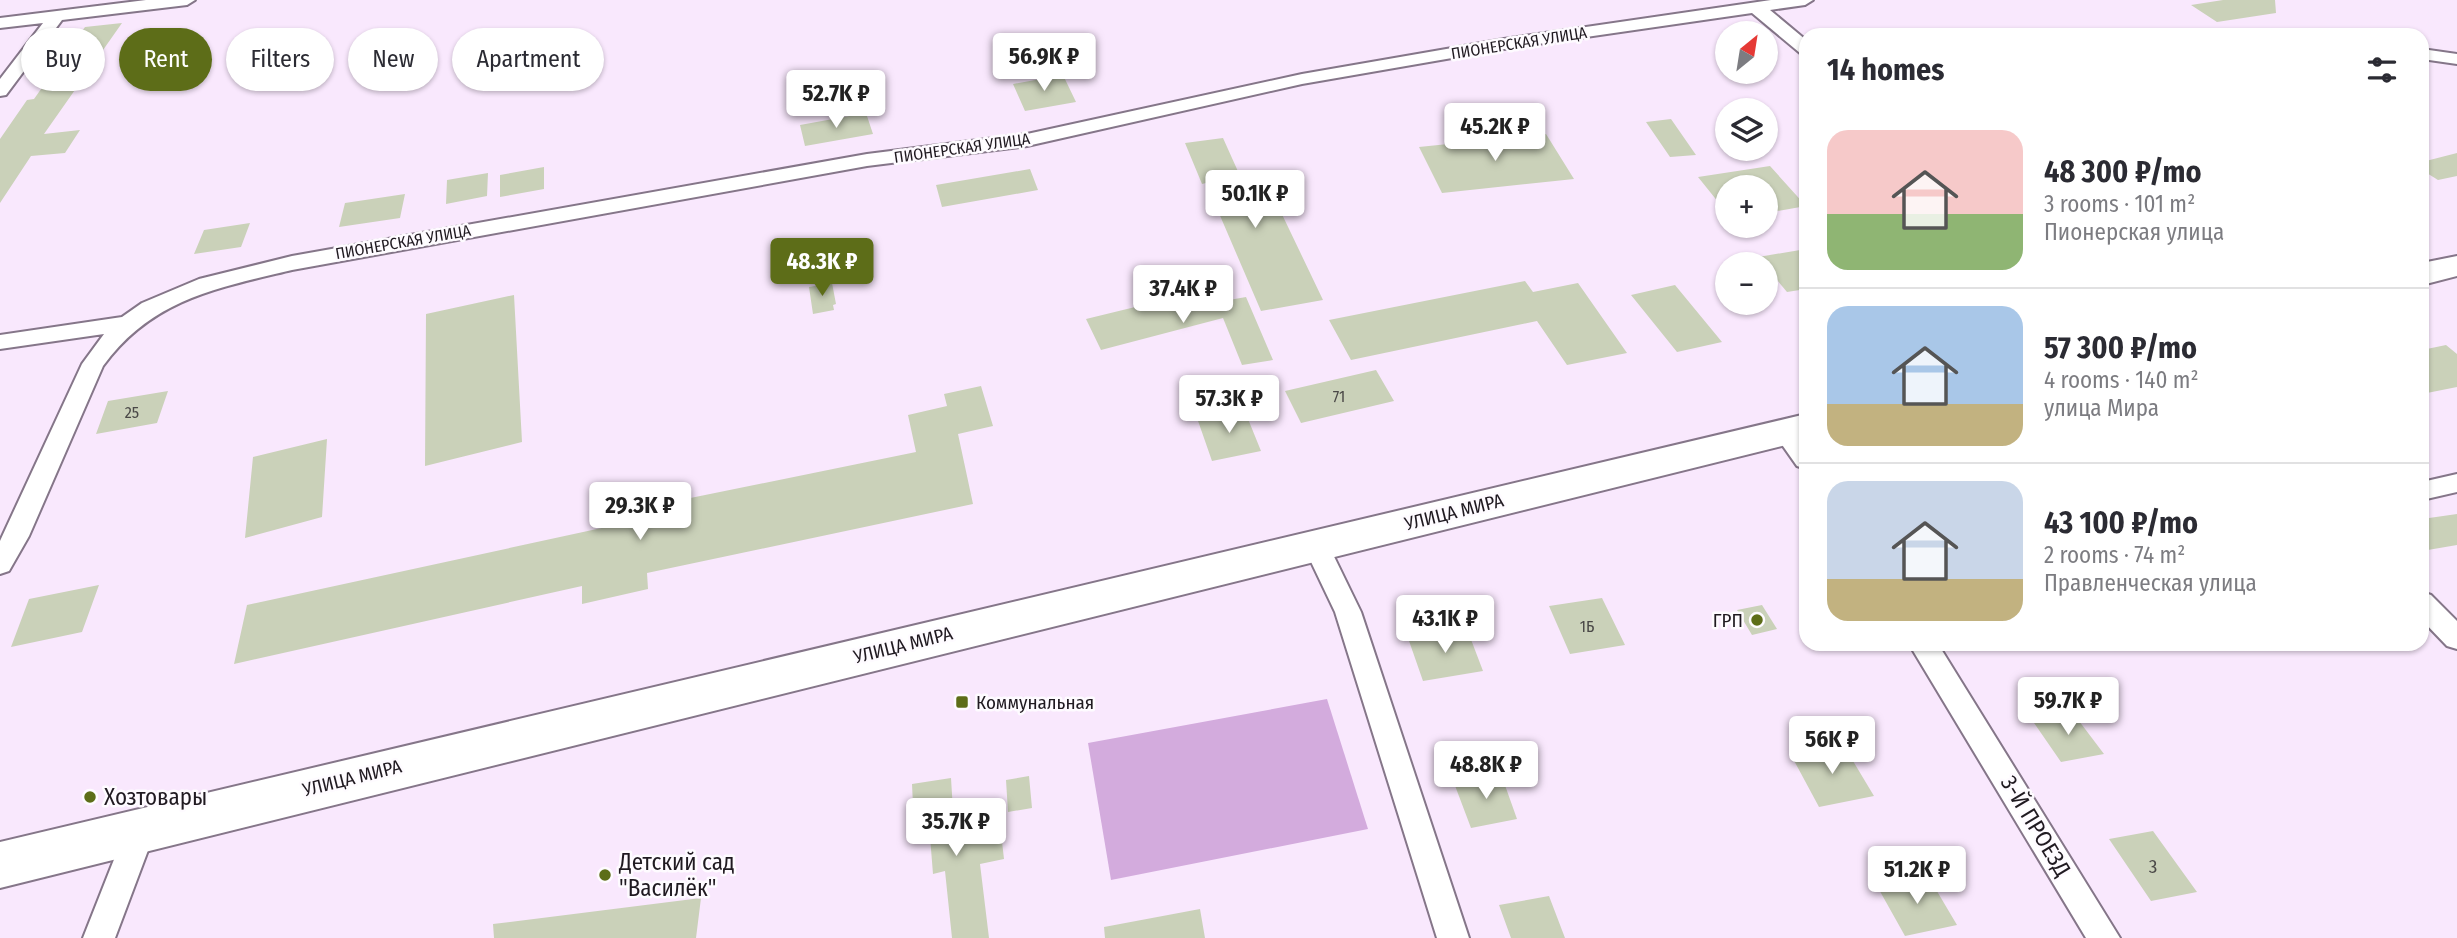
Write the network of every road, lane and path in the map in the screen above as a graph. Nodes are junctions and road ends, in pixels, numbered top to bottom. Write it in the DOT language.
graph roads {
  1 [pos="187,0"];
  2 [pos="1805,0"];
  3 [pos="1757,8"];
  4 [pos="55,17"];
  5 [pos="0,23"];
  6 [pos="1799,43"];
  7 [pos="2429,55"];
  8 [pos="2457,59"];
  9 [pos="0,91"];
  10 [pos="2457,266"];
  11 [pos="2429,272"];
  12 [pos="128,323"];
  13 [pos="0,342"];
  14 [pos="1799,440"];
  15 [pos="2457,484"];
  16 [pos="2429,490"];
  17 [pos="1316,545"];
  18 [pos="0,564"];
  19 [pos="2429,610"];
  20 [pos="2457,638"];
  21 [pos="1927,651"];
  22 [pos="141,829"];
  23 [pos="0,864"];
  24 [pos="99,938"];
  25 [pos="1453,938"];
  26 [pos="2104,938"];
  1 -- 4 [label="street"];
  2 -- 3 [label="street, ПИОНЕРСКАЯ УЛИЦА"];
  3 -- 6 [label="street"];
  3 -- 12 [label="street, ПИОНЕРСКАЯ УЛИЦА"];
  4 -- 5 [label="street"];
  4 -- 9 [label="street"];
  7 -- 8 [label="street"];
  10 -- 11 [label="main road"];
  12 -- 13 [label="street"];
  12 -- 18 [label="street"];
  14 -- 17 [label="main road, УЛИЦА МИРА"];
  15 -- 16 [label="street"];
  17 -- 22 [label="main road, УЛИЦА МИРА"];
  17 -- 25 [label="street"];
  19 -- 20 [label="street"];
  21 -- 26 [label="street, 3-Й ПРОЕЗД"];
  22 -- 23 [label="main road, УЛИЦА МИРА"];
  22 -- 24 [label="street"];
}
